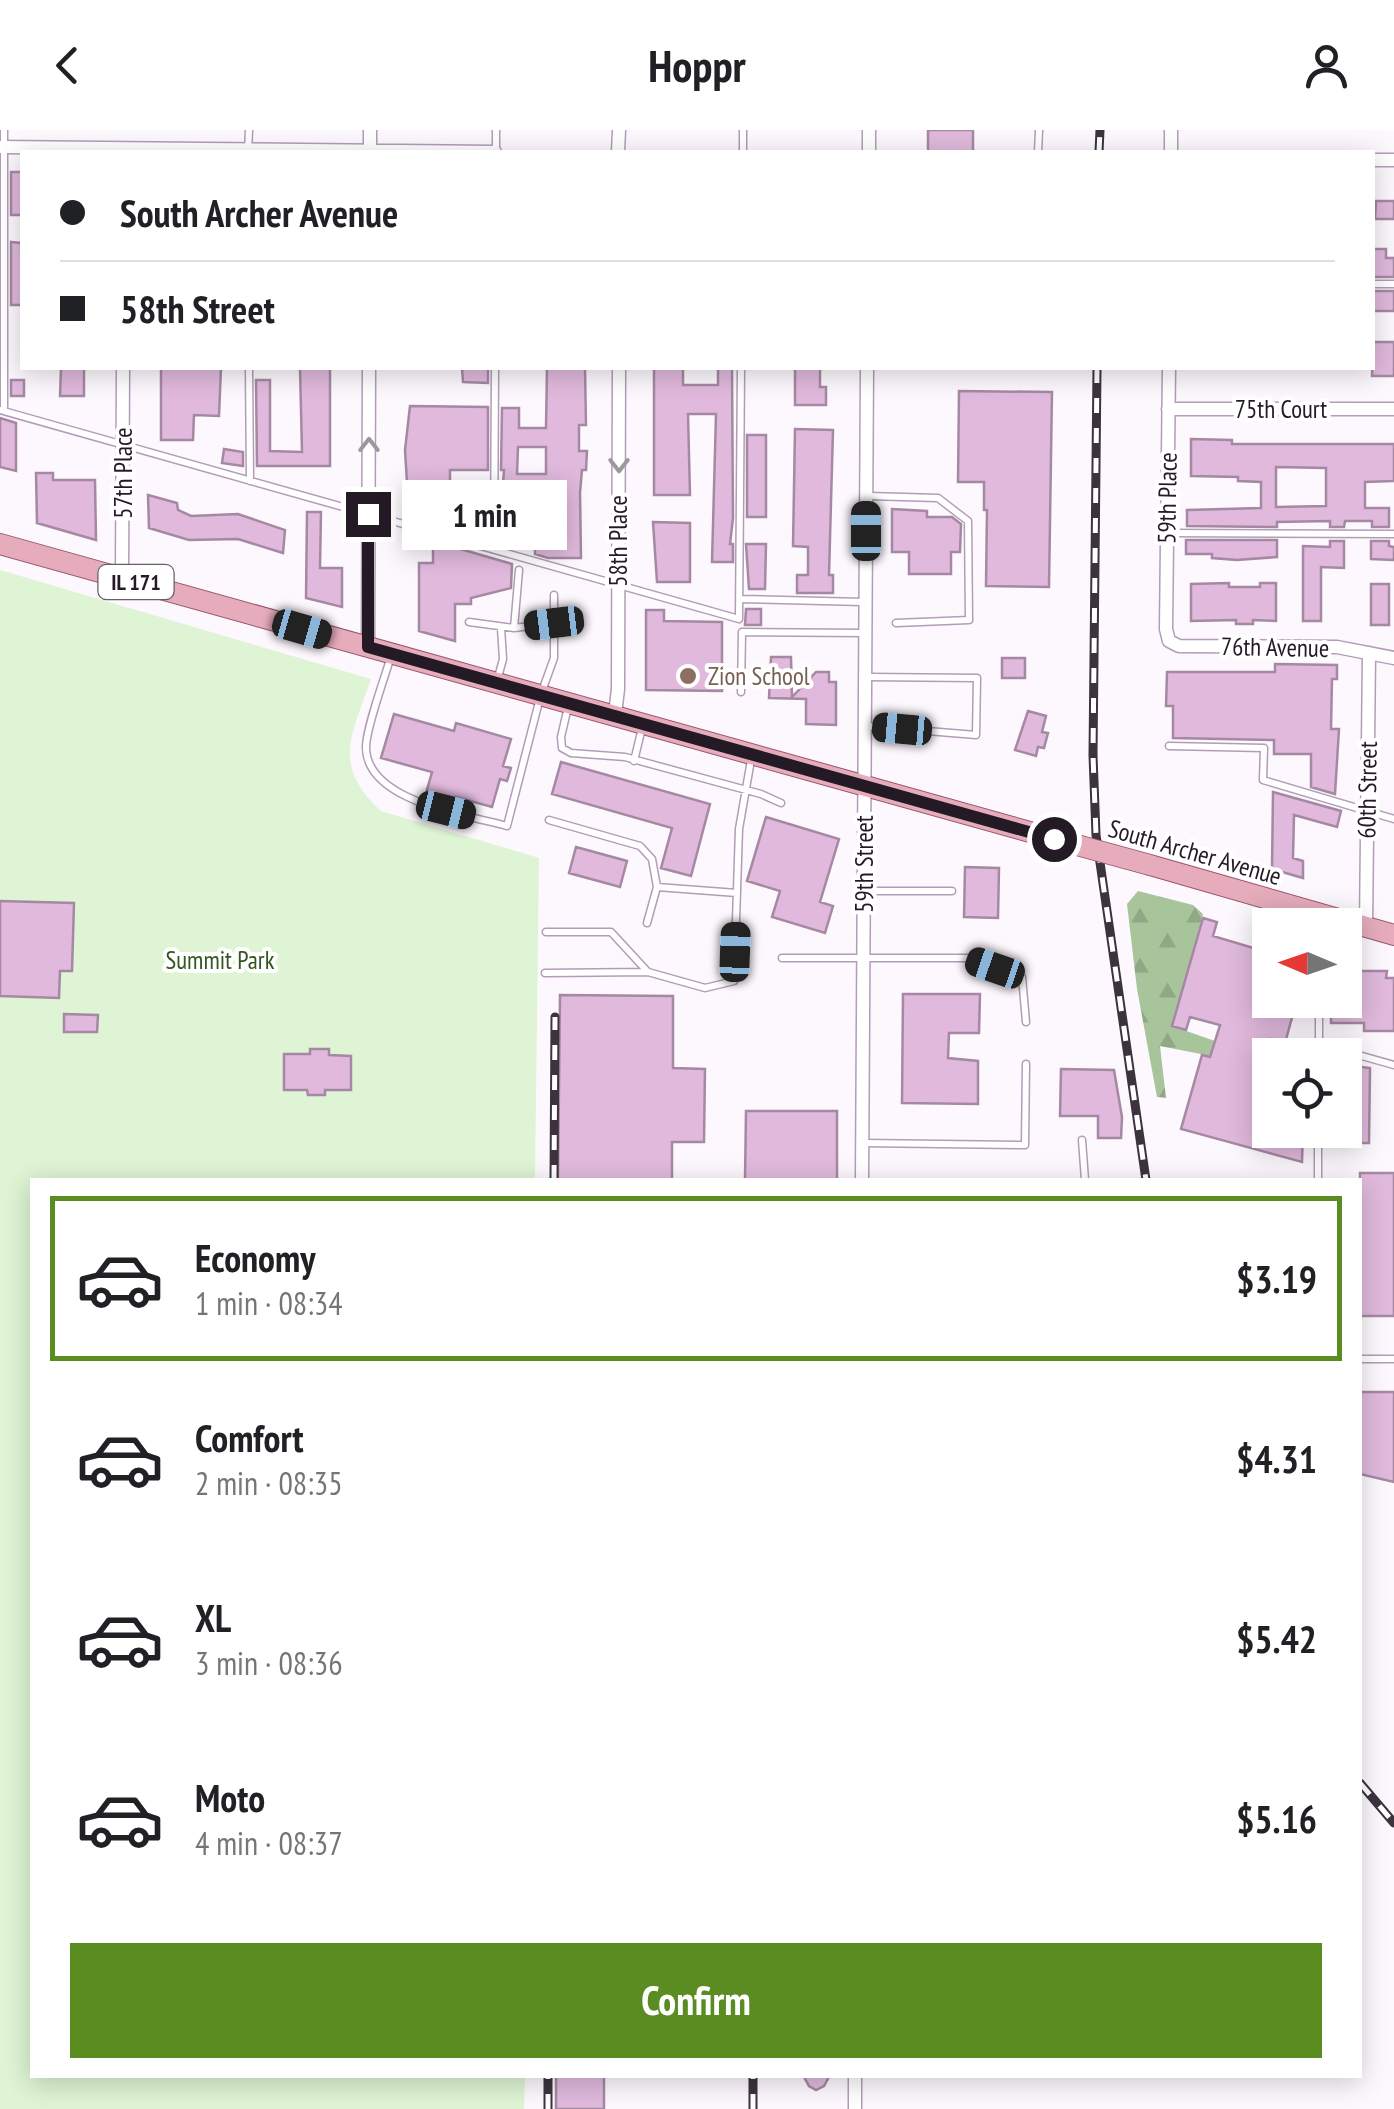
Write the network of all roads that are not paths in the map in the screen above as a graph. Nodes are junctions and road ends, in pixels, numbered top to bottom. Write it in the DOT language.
graph roads {
  1 [pos="4,130"];
  2 [pos="2,148"];
  3 [pos="82,150"];
  4 [pos="123,370"];
  5 [pos="250,370"];
  6 [pos="369,370"];
  7 [pos="495,370"];
  8 [pos="618,370"];
  9 [pos="741,370"];
  10 [pos="868,370"];
  11 [pos="1168,370"];
  12 [pos="1168,409"];
  13 [pos="1394,409"];
  14 [pos="2,410"];
  15 [pos="123,444"];
  16 [pos="250,481"];
  17 [pos="866,496"];
  18 [pos="368,514"];
  19 [pos="1167,533"];
  20 [pos="1394,534"];
  21 [pos="0,544"];
  22 [pos="494,549"];
  23 [pos="519,570"];
  24 [pos="122,578"];
  25 [pos="618,584"];
  26 [pos="554,595"];
  27 [pos="740,599"];
  28 [pos="866,602"];
  29 [pos="469,622"];
  30 [pos="896,622"];
  31 [pos="554,623"];
  32 [pos="501,628"];
  33 [pos="514,628"];
  34 [pos="1166,628"];
  35 [pos="866,633"];
  36 [pos="368,647"];
  37 [pos="391,654"];
  38 [pos="1368,654"];
  39 [pos="1394,658"];
  40 [pos="865,677"];
  41 [pos="497,682"];
  42 [pos="741,692"];
  43 [pos="541,694"];
  44 [pos="570,703"];
  45 [pos="614,714"];
  46 [pos="644,723"];
  47 [pos="865,726"];
  48 [pos="1169,746"];
  49 [pos="752,754"];
  50 [pos="634,760"];
  51 [pos="864,785"];
  52 [pos="746,790"];
  53 [pos="781,803"];
  54 [pos="1367,811"];
  55 [pos="1394,818"];
  56 [pos="549,820"];
  57 [pos="657,887"];
  58 [pos="864,891"];
  59 [pos="952,892"];
  60 [pos="737,893"];
  61 [pos="1284,908"];
  62 [pos="646,923"];
  63 [pos="1362,926"];
  64 [pos="1366,927"];
  65 [pos="546,932"];
  66 [pos="1394,934"];
  67 [pos="782,958"];
  68 [pos="863,958"];
  69 [pos="648,972"];
  70 [pos="545,973"];
  71 [pos="1026,1022"];
  72 [pos="1362,1056"];
  73 [pos="1026,1064"];
  74 [pos="1394,1065"];
  75 [pos="1082,1140"];
  76 [pos="862,1143"];
  77 [pos="1318,1148"];
  78 [pos="862,1178"];
  79 [pos="1085,1178"];
  80 [pos="1318,1178"];
  81 [pos="1362,1359"];
  82 [pos="1394,1359"];
  83 [pos="856,2078"];
  84 [pos="855,2109"];
  1 -- 2 [label="lane"];
  2 -- 3 [label="street"];
  2 -- 14 [label="lane"];
  4 -- 15 [label="street, 57th Place"];
  5 -- 16 [label="lane"];
  18 -- 6 [label="street, one-way"];
  7 -- 22 [label="lane"];
  8 -- 25 [label="street, 58th Place, one-way"];
  9 -- 27 [label="lane"];
  10 -- 17 [label="street, 59th Street"];
  11 -- 12 [label="street, 59th Place"];
  12 -- 13 [label="street, 75th Court"];
  12 -- 19 [label="street, 59th Place"];
  14 -- 15 [label="lane"];
  15 -- 16 [label="lane"];
  15 -- 24 [label="street, 57th Place"];
  16 -- 18 [label="lane"];
  17 -- 28 [label="street, 59th Street"];
  17 -- 30 [label="lane"];
  18 -- 22 [label="lane"];
  18 -- 36 [label="street"];
  19 -- 20 [label="lane"];
  19 -- 34 [label="street, 59th Place"];
  21 -- 24 [label="main road, South Archer Avenue / IL 171"];
  22 -- 25 [label="lane"];
  23 -- 33 [label="lane"];
  24 -- 36 [label="main road, South Archer Avenue / IL 171"];
  25 -- 27 [label="lane"];
  25 -- 45 [label="street, 58th Place"];
  26 -- 31 [label="lane"];
  27 -- 28 [label="lane"];
  28 -- 35 [label="street, 59th Street"];
  29 -- 32 [label="lane"];
  31 -- 33 [label="lane"];
  31 -- 43 [label="lane"];
  32 -- 33 [label="lane"];
  32 -- 41 [label="lane"];
  34 -- 38 [label="street, 76th Avenue"];
  35 -- 40 [label="street, 59th Street"];
  35 -- 42 [label="lane"];
  36 -- 37 [label="main road, South Archer Avenue / IL 171"];
  37 -- 41 [label="main road, South Archer Avenue / IL 171"];
  37 -- 43 [label="lane"];
  38 -- 39 [label="street, 76th Avenue"];
  38 -- 54 [label="street, 60th Street"];
  40 -- 47 [label="street, 59th Street"];
  40 -- 47 [label="lane"];
  41 -- 43 [label="main road, South Archer Avenue / IL 171"];
  43 -- 44 [label="main road, South Archer Avenue / IL 171"];
  44 -- 45 [label="main road, South Archer Avenue / IL 171"];
  44 -- 50 [label="lane"];
  45 -- 46 [label="main road, South Archer Avenue / IL 171"];
  46 -- 49 [label="main road, South Archer Avenue / IL 171"];
  46 -- 50 [label="lane"];
  47 -- 51 [label="street, 59th Street"];
  48 -- 54 [label="lane"];
  49 -- 51 [label="main road, South Archer Avenue / IL 171"];
  49 -- 52 [label="lane"];
  50 -- 52 [label="lane"];
  51 -- 58 [label="street, 59th Street"];
  51 -- 61 [label="main road, South Archer Avenue / IL 171, bridge"];
  52 -- 53 [label="lane"];
  52 -- 60 [label="lane"];
  54 -- 55 [label="lane"];
  54 -- 64 [label="street, 60th Street"];
  56 -- 57 [label="lane"];
  57 -- 60 [label="lane"];
  57 -- 62 [label="lane"];
  58 -- 59 [label="lane"];
  58 -- 68 [label="street, 59th Street"];
  60 -- 69 [label="lane"];
  63 -- 64 [label="main road, South Archer Avenue / IL 171"];
  64 -- 66 [label="main road, South Archer Avenue / IL 171"];
  65 -- 69 [label="lane"];
  67 -- 68 [label="lane"];
  68 -- 71 [label="lane"];
  68 -- 76 [label="street, 59th Street"];
  69 -- 70 [label="lane"];
  72 -- 74 [label="lane"];
  73 -- 76 [label="lane"];
  75 -- 79 [label="lane"];
  76 -- 78 [label="street, 59th Street"];
  77 -- 80 [label="lane"];
  81 -- 82 [label="lane"];
  83 -- 84 [label="street"];
}
